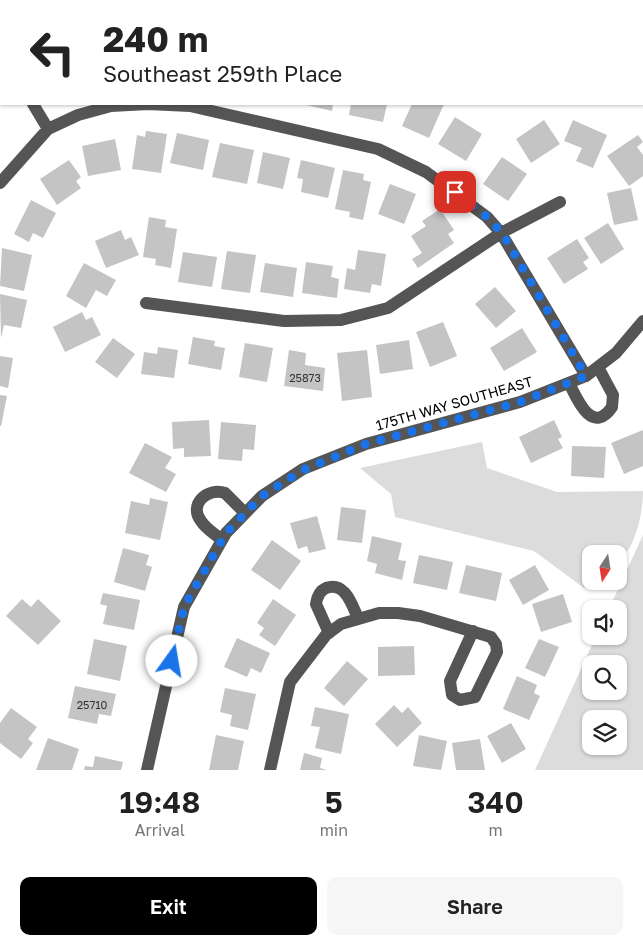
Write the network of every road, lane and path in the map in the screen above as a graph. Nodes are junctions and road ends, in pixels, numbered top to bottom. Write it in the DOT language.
graph roads {
  1 [pos="34,105"];
  2 [pos="130,105"];
  3 [pos="169,105"];
  4 [pos="48,129"];
  5 [pos="0,183"];
  6 [pos="560,202"];
  7 [pos="502,233"];
  8 [pos="146,303"];
  9 [pos="643,320"];
  10 [pos="598,367"];
  11 [pos="586,376"];
  12 [pos="569,383"];
  13 [pos="245,513"];
  14 [pos="222,540"];
  15 [pos="358,618"];
  16 [pos="473,631"];
  17 [pos="329,633"];
  18 [pos="147,770"];
  19 [pos="270,770"];
  1 -- 4 [label="street"];
  2 -- 4 [label="street"];
  3 -- 7 [label="street"];
  4 -- 5 [label="street"];
  6 -- 7 [label="street"];
  7 -- 8 [label="street"];
  7 -- 11 [label="street"];
  9 -- 10 [label="street, 175TH WAY SOUTHEAST"];
  10 -- 11 [label="street, 175TH WAY SOUTHEAST"];
  10 -- 12 [label="street"];
  11 -- 12 [label="street, 175TH WAY SOUTHEAST"];
  12 -- 13 [label="street, 175TH WAY SOUTHEAST"];
  13 -- 14 [label="street, 175TH WAY SOUTHEAST"];
  13 -- 14 [label="street"];
  14 -- 18 [label="street, 175TH WAY SOUTHEAST"];
  15 -- 16 [label="street"];
  15 -- 17 [label="street"];
  15 -- 17 [label="street"];
  16 -- 16 [label="street"];
  17 -- 19 [label="street"];
}
